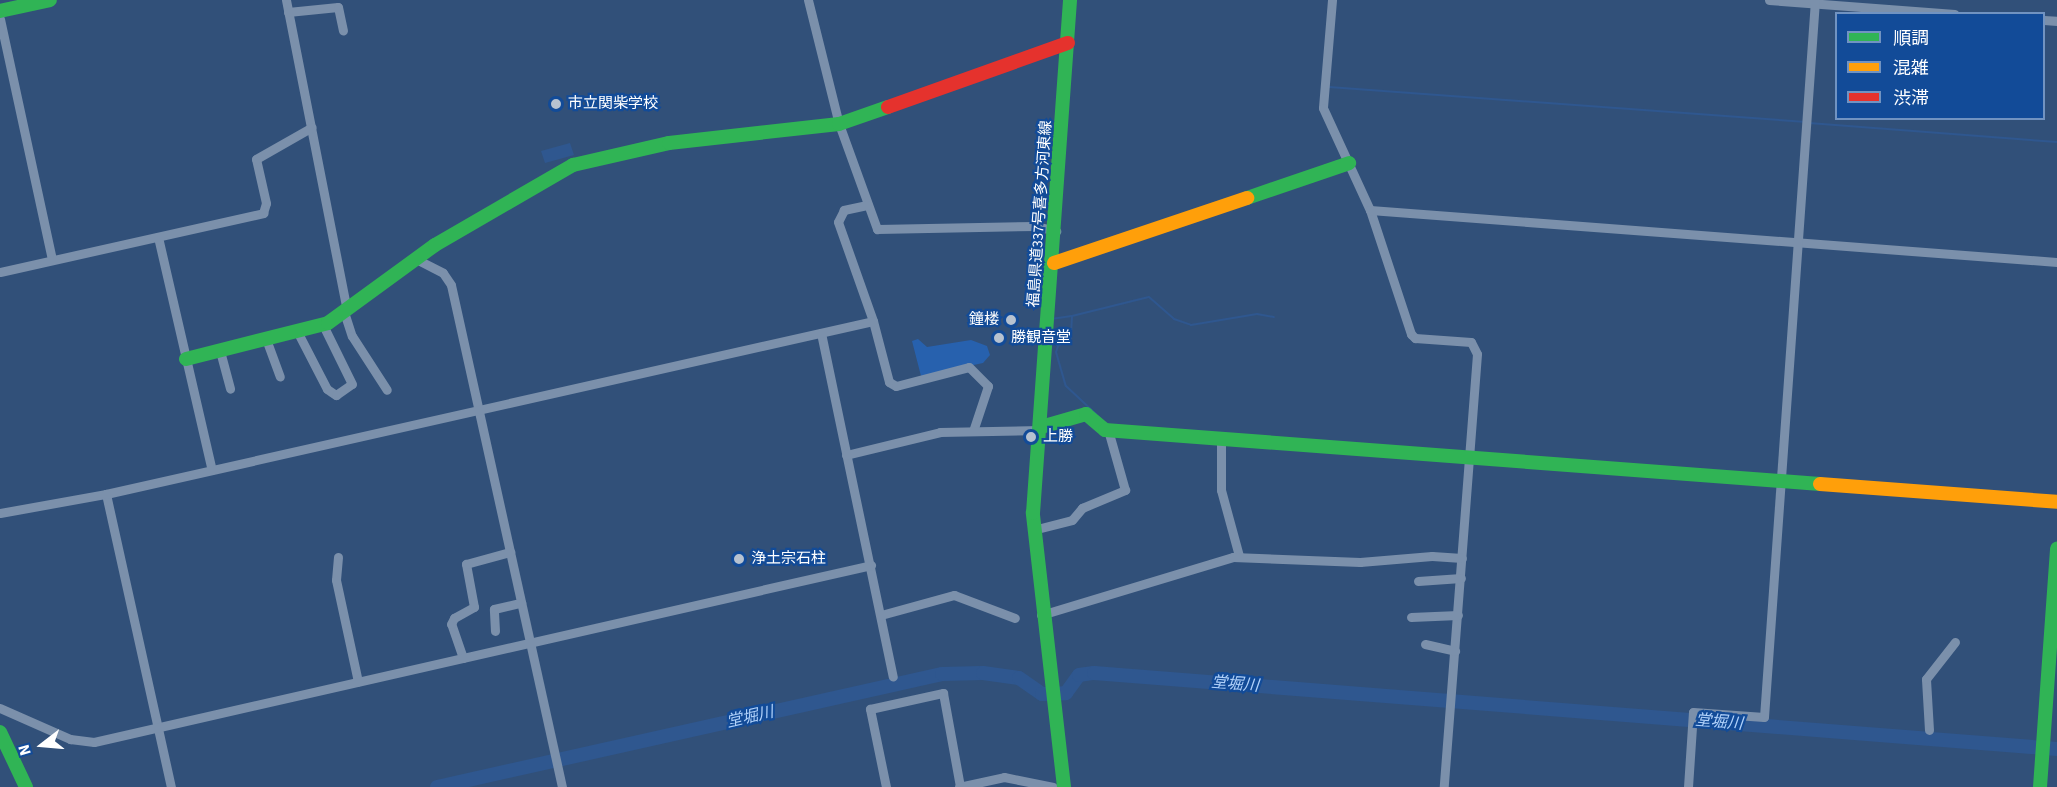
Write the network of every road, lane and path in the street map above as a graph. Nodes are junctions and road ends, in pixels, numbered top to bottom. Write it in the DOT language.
graph roads {
  1 [pos="50,0"];
  2 [pos="286,0"];
  3 [pos="808,0"];
  4 [pos="1070,0"];
  5 [pos="1332,0"];
  6 [pos="1769,0"];
  7 [pos="1815,2"];
  8 [pos="1904,5"];
  9 [pos="0,12"];
  10 [pos="288,12"];
  11 [pos="1943,12"];
  12 [pos="0,19"];
  13 [pos="343,30"];
  14 [pos="1068,43"];
  15 [pos="4,53"];
  16 [pos="839,124"];
  17 [pos="312,128"];
  18 [pos="1349,163"];
  19 [pos="867,205"];
  20 [pos="1370,210"];
  21 [pos="1056,231"];
  22 [pos="158,237"];
  23 [pos="1797,242"];
  24 [pos="416,259"];
  25 [pos="52,260"];
  26 [pos="2057,262"];
  27 [pos="1054,263"];
  28 [pos="0,272"];
  29 [pos="345,311"];
  30 [pos="873,321"];
  31 [pos="323,325"];
  32 [pos="297,332"];
  33 [pos="821,333"];
  34 [pos="266,339"];
  35 [pos="220,351"];
  36 [pos="186,359"];
  37 [pos="280,377"];
  38 [pos="230,390"];
  39 [pos="387,390"];
  40 [pos="480,410"];
  41 [pos="1041,428"];
  42 [pos="1108,430"];
  43 [pos="973,431"];
  44 [pos="1221,439"];
  45 [pos="846,455"];
  46 [pos="1469,456"];
  47 [pos="212,470"];
  48 [pos="1779,480"];
  49 [pos="106,494"];
  50 [pos="2057,502"];
  51 [pos="0,513"];
  52 [pos="1033,530"];
  53 [pos="2057,549"];
  54 [pos="510,552"];
  55 [pos="1239,556"];
  56 [pos="338,557"];
  57 [pos="1462,558"];
  58 [pos="871,565"];
  59 [pos="1461,578"];
  60 [pos="1418,581"];
  61 [pos="521,603"];
  62 [pos="881,615"];
  63 [pos="1041,615"];
  64 [pos="1458,615"];
  65 [pos="1411,617"];
  66 [pos="1015,618"];
  67 [pos="495,630"];
  68 [pos="1955,642"];
  69 [pos="530,643"];
  70 [pos="1425,644"];
  71 [pos="1455,651"];
  72 [pos="463,658"];
  73 [pos="893,677"];
  74 [pos="358,682"];
  75 [pos="0,708"];
  76 [pos="157,728"];
  77 [pos="1929,730"];
  78 [pos="0,732"];
  79 [pos="27,787"];
  80 [pos="171,787"];
  81 [pos="562,787"];
  82 [pos="886,787"];
  83 [pos="960,787"];
  84 [pos="1053,787"];
  85 [pos="1064,787"];
  86 [pos="1443,787"];
  87 [pos="1688,787"];
  88 [pos="2040,787"];
  1 -- 9 [label="main road"];
  2 -- 10 [label="street"];
  3 -- 16 [label="street"];
  4 -- 14 [label="main road, 福島県道337号喜多方河東線"];
  5 -- 18 [label="street"];
  6 -- 7 [label="street"];
  7 -- 8 [label="street"];
  7 -- 23 [label="street"];
  8 -- 11 [label="street"];
  10 -- 13 [label="street"];
  10 -- 17 [label="street"];
  12 -- 15 [label="street"];
  14 -- 16 [label="main road"];
  14 -- 21 [label="main road, 福島県道337号喜多方河東線"];
  15 -- 25 [label="street"];
  16 -- 19 [label="street"];
  16 -- 24 [label="main road"];
  17 -- 22 [label="street"];
  17 -- 29 [label="street"];
  18 -- 20 [label="street"];
  18 -- 27 [label="main road"];
  19 -- 21 [label="street"];
  19 -- 30 [label="street"];
  20 -- 23 [label="street"];
  20 -- 46 [label="street"];
  21 -- 27 [label="main road, 福島県道337号喜多方河東線"];
  22 -- 25 [label="street"];
  22 -- 36 [label="street"];
  23 -- 26 [label="street"];
  23 -- 48 [label="street"];
  24 -- 29 [label="main road"];
  24 -- 40 [label="street"];
  25 -- 28 [label="street"];
  27 -- 41 [label="main road, 福島県道337号喜多方河東線"];
  29 -- 31 [label="main road"];
  29 -- 39 [label="street"];
  30 -- 33 [label="street"];
  30 -- 43 [label="street"];
  31 -- 32 [label="main road"];
  31 -- 32 [label="street"];
  32 -- 34 [label="main road"];
  33 -- 40 [label="street"];
  33 -- 45 [label="street"];
  34 -- 35 [label="main road"];
  34 -- 37 [label="street"];
  35 -- 36 [label="main road"];
  35 -- 38 [label="street"];
  36 -- 47 [label="street"];
  40 -- 47 [label="street"];
  40 -- 54 [label="street"];
  41 -- 42 [label="main road"];
  41 -- 43 [label="street"];
  41 -- 52 [label="main road, 福島県道337号喜多方河東線"];
  42 -- 44 [label="main road"];
  42 -- 52 [label="street"];
  43 -- 45 [label="street"];
  44 -- 46 [label="main road"];
  44 -- 55 [label="street"];
  45 -- 58 [label="street"];
  46 -- 48 [label="main road"];
  46 -- 57 [label="street"];
  47 -- 49 [label="street"];
  48 -- 50 [label="main road"];
  48 -- 87 [label="street"];
  49 -- 51 [label="street"];
  49 -- 76 [label="street"];
  52 -- 63 [label="main road, 福島県道337号喜多方河東線"];
  53 -- 88 [label="main road"];
  54 -- 61 [label="street"];
  54 -- 72 [label="street"];
  55 -- 57 [label="street"];
  55 -- 63 [label="street"];
  56 -- 74 [label="street"];
  57 -- 59 [label="street"];
  58 -- 62 [label="street"];
  58 -- 69 [label="street"];
  59 -- 60 [label="street"];
  59 -- 64 [label="street"];
  61 -- 67 [label="street"];
  61 -- 69 [label="street"];
  62 -- 66 [label="street"];
  62 -- 73 [label="street"];
  63 -- 85 [label="main road, 福島県道337号喜多方河東線"];
  64 -- 65 [label="street"];
  64 -- 71 [label="street"];
  68 -- 77 [label="street"];
  69 -- 72 [label="street"];
  69 -- 81 [label="street"];
  70 -- 71 [label="street"];
  71 -- 86 [label="street"];
  72 -- 74 [label="street"];
  74 -- 76 [label="street"];
  75 -- 76 [label="street"];
  76 -- 80 [label="street"];
  78 -- 79 [label="main road"];
  82 -- 83 [label="street"];
  83 -- 84 [label="street"];
}
